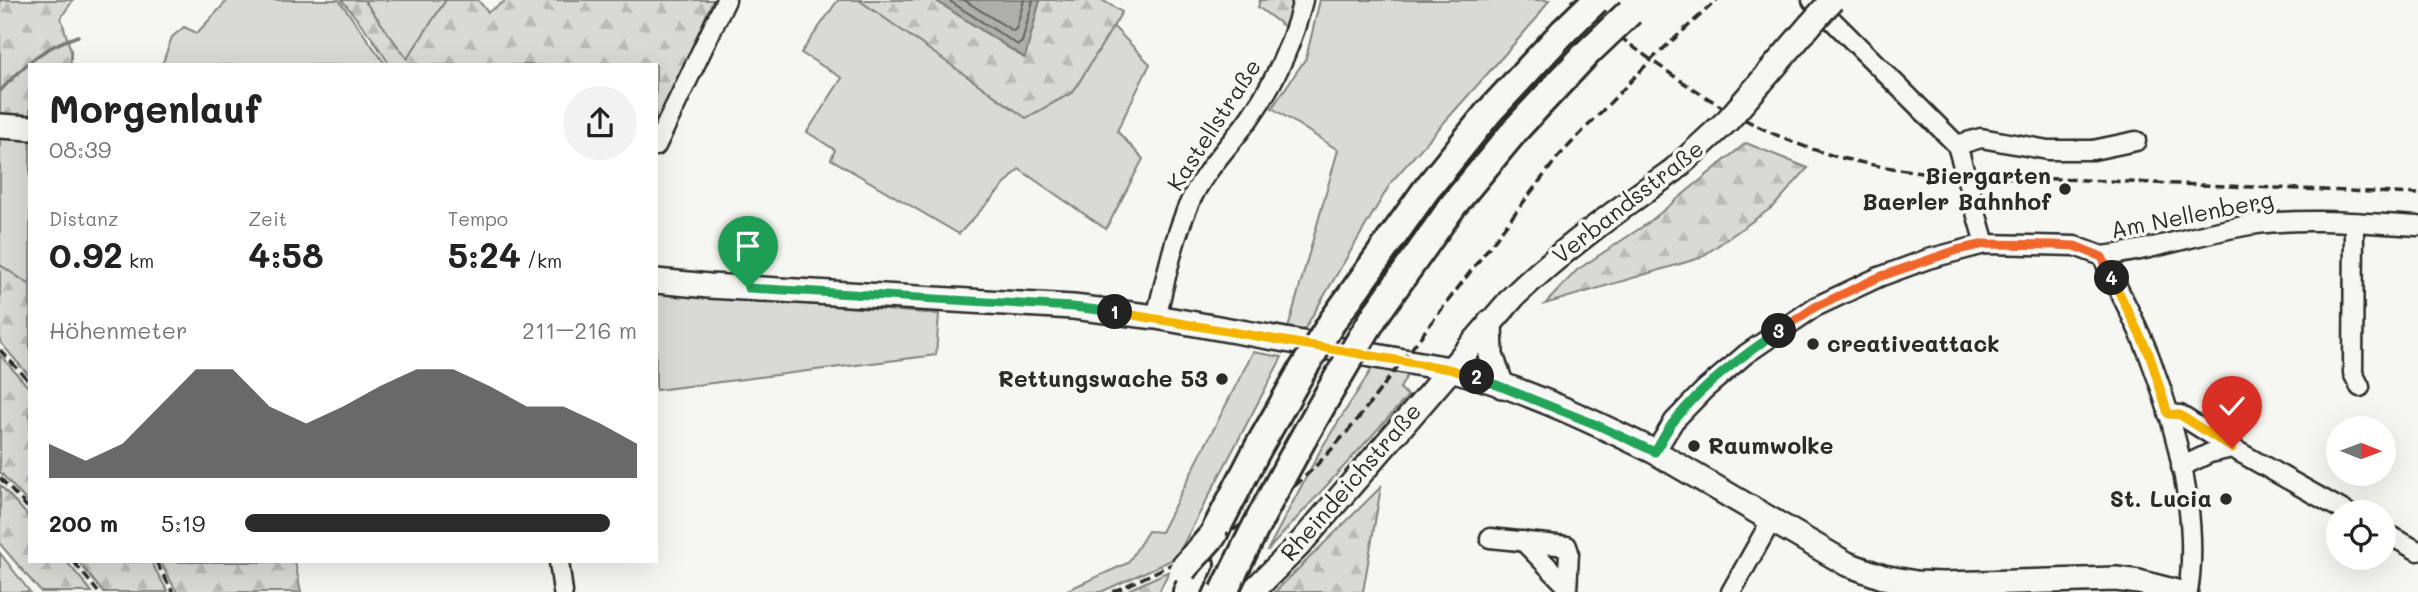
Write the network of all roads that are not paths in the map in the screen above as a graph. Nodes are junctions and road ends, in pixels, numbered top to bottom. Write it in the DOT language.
graph roads {
  1 [pos="726,0"];
  2 [pos="1303,0"];
  3 [pos="1595,0"];
  4 [pos="1812,0"];
  5 [pos="1832,0"];
  6 [pos="1636,6"];
  7 [pos="0,125"];
  8 [pos="28,128"];
  9 [pos="2136,141"];
  10 [pos="658,142"];
  11 [pos="1957,145"];
  12 [pos="2354,223"];
  13 [pos="2418,226"];
  14 [pos="1985,244"];
  15 [pos="2102,257"];
  16 [pos="658,281"];
  17 [pos="1156,317"];
  18 [pos="1490,322"];
  19 [pos="1449,369"];
  20 [pos="1502,386"];
  21 [pos="2360,387"];
  22 [pos="2168,414"];
  23 [pos="2232,448"];
  24 [pos="1655,452"];
  25 [pos="2181,467"];
  26 [pos="2326,501"];
  27 [pos="1771,522"];
  28 [pos="1490,538"];
  29 [pos="2396,539"];
  30 [pos="1523,541"];
  31 [pos="1554,544"];
  32 [pos="2418,551"];
  33 [pos="1541,559"];
  34 [pos="559,563"];
  35 [pos="1185,579"];
  36 [pos="1566,588"];
  37 [pos="1915,588"];
  38 [pos="563,592"];
  39 [pos="1224,592"];
  40 [pos="1252,592"];
  41 [pos="1731,592"];
  42 [pos="2177,592"];
  43 [pos="2188,592"];
  1 -- 10 [label="street"];
  2 -- 17 [label="street, Kastellstraße"];
  3 -- 35 [label="highway, bridge"];
  4 -- 11 [label="street"];
  5 -- 18 [label="main road, Verbandsstraße, bridge"];
  6 -- 39 [label="highway, bridge"];
  7 -- 8 [label="main road"];
  9 -- 11 [label="street"];
  11 -- 14 [label="street"];
  12 -- 13 [label="street, Am Nellenberg"];
  12 -- 15 [label="street, Am Nellenberg"];
  12 -- 21 [label="street"];
  14 -- 15 [label="street"];
  14 -- 24 [label="street"];
  15 -- 22 [label="street"];
  16 -- 17 [label="main road"];
  17 -- 19 [label="main road"];
  18 -- 19 [label="main road, Verbandsstraße"];
  18 -- 20 [label="main road"];
  19 -- 20 [label="main road"];
  19 -- 40 [label="main road, Rheindeichstraße"];
  20 -- 24 [label="main road"];
  22 -- 23 [label="street"];
  22 -- 25 [label="street"];
  23 -- 25 [label="street"];
  23 -- 26 [label="street"];
  24 -- 27 [label="main road"];
  25 -- 43 [label="street"];
  27 -- 37 [label="main road"];
  27 -- 41 [label="street"];
  28 -- 30 [label="street"];
  29 -- 32 [label="street"];
  30 -- 31 [label="street"];
  30 -- 33 [label="street"];
  31 -- 33 [label="street"];
  31 -- 36 [label="street"];
  33 -- 36 [label="street"];
  34 -- 38 [label="street"];
  37 -- 42 [label="main road"];
}
